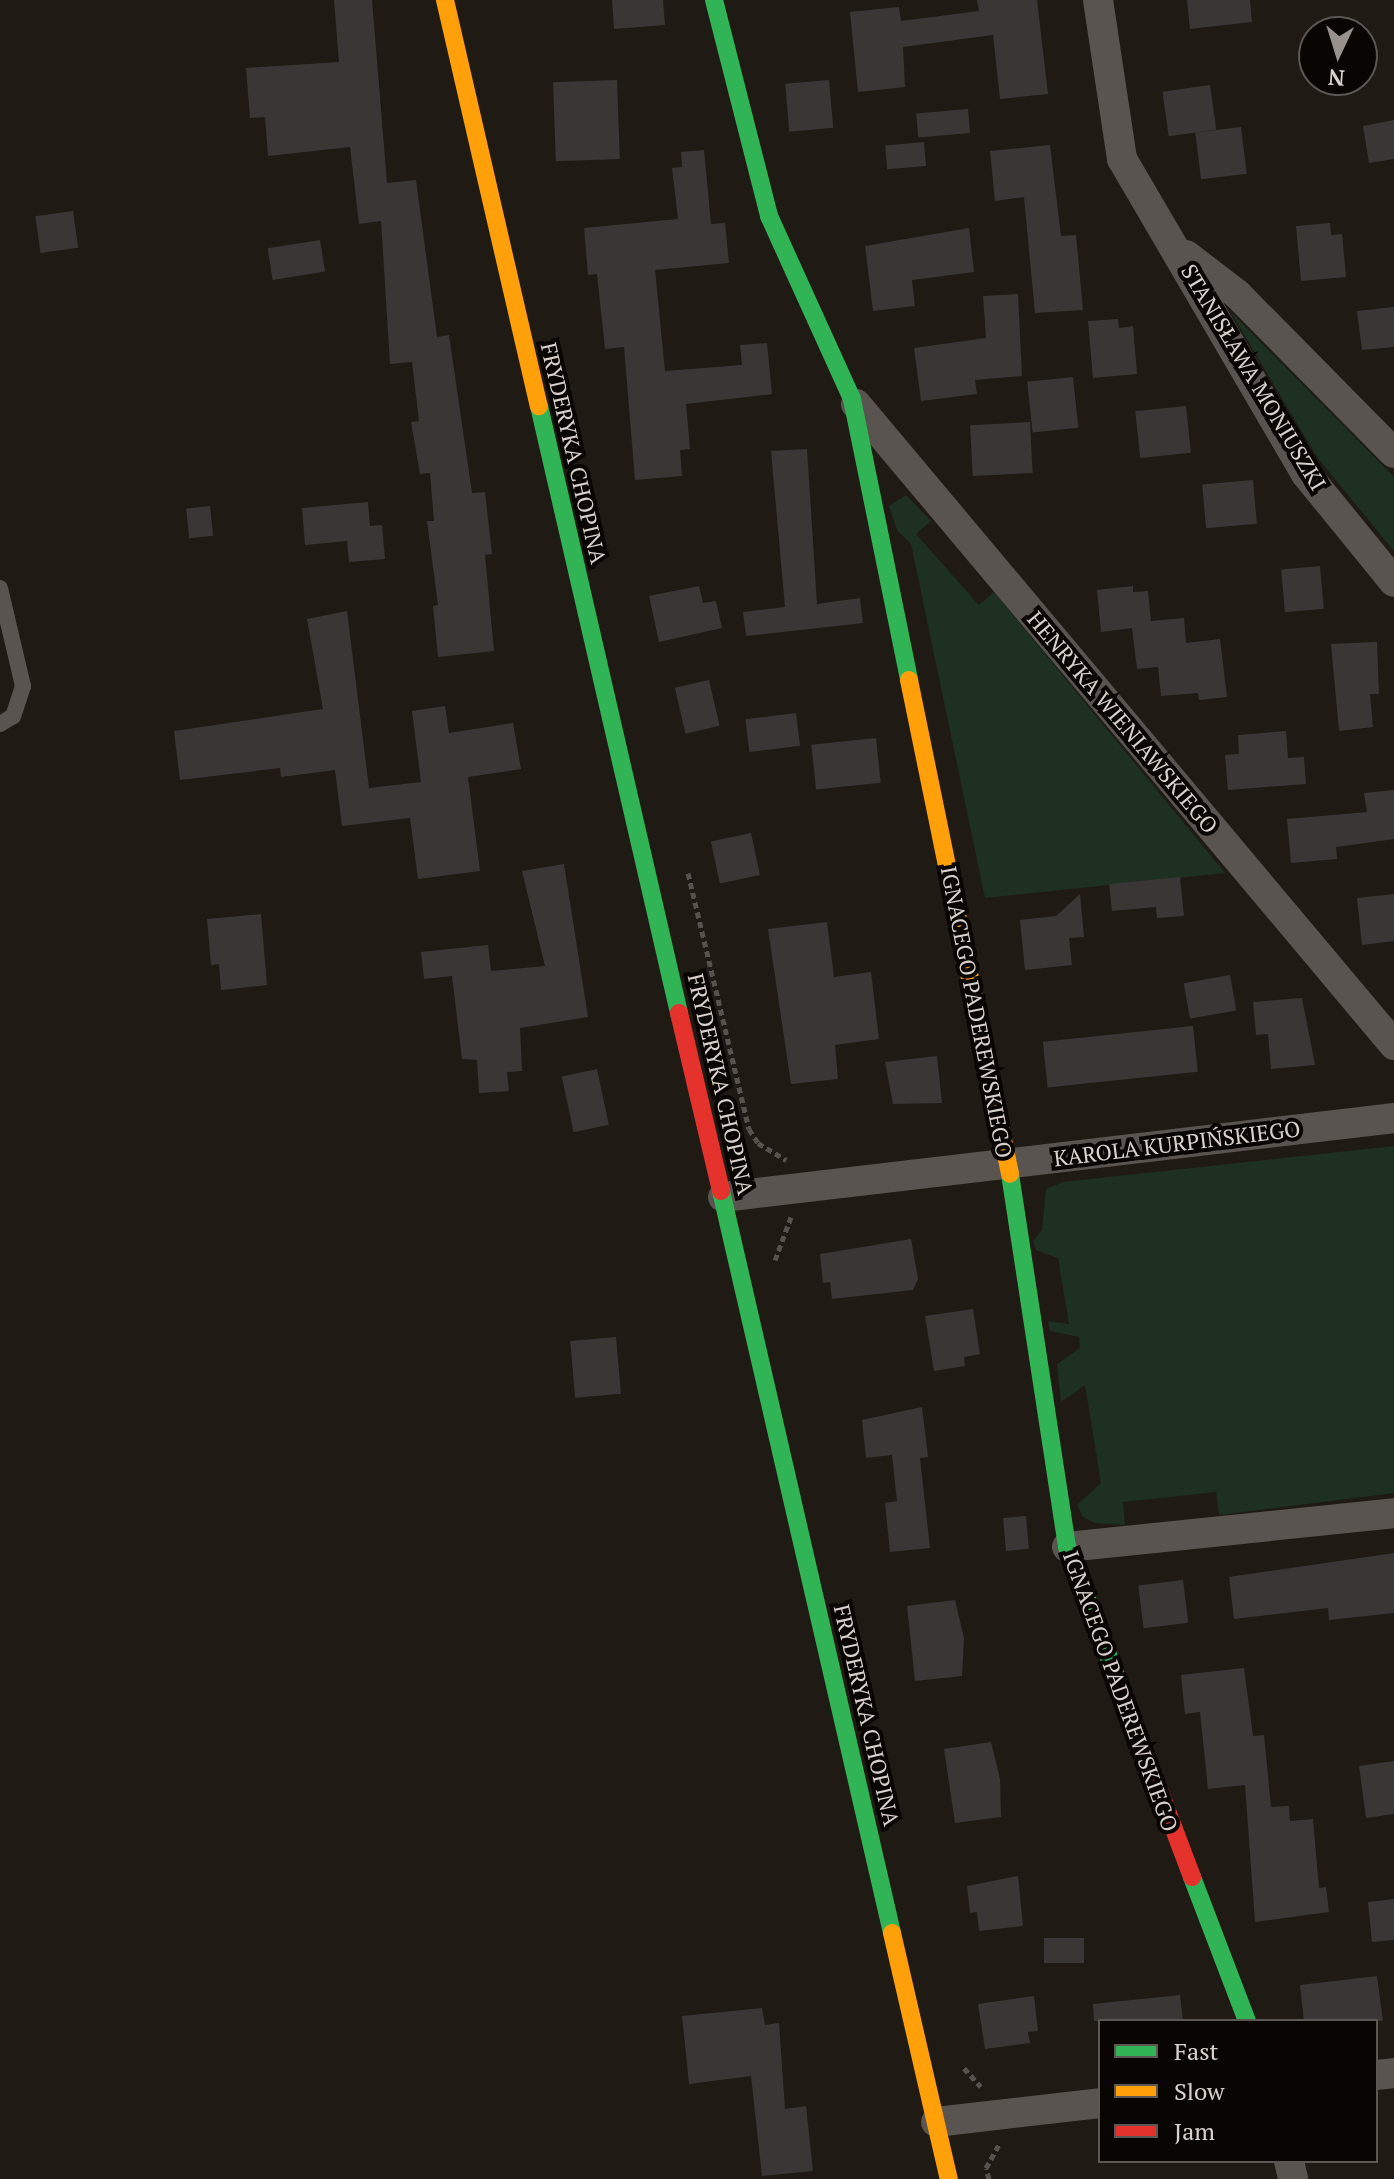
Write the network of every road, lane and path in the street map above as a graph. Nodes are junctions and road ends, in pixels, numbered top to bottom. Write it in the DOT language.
graph roads {
  1 [pos="445,0"];
  2 [pos="714,0"];
  3 [pos="1098,0"];
  4 [pos="1175,246"];
  5 [pos="852,399"];
  6 [pos="1394,453"];
  7 [pos="1394,582"];
  8 [pos="0,588"];
  9 [pos="0,724"];
  10 [pos="687,866"];
  11 [pos="1394,1045"];
  12 [pos="1394,1118"];
  13 [pos="1008,1163"];
  14 [pos="791,1189"];
  15 [pos="723,1197"];
  16 [pos="778,1273"];
  17 [pos="1394,1513"];
  18 [pos="1067,1547"];
  19 [pos="1246,2019"];
  20 [pos="960,2060"];
  21 [pos="1098,2103"];
  22 [pos="1002,2114"];
  23 [pos="936,2122"];
  24 [pos="949,2179"];
  25 [pos="989,2179"];
  1 -- 15 [label="street, FRYDERYKA CHOPINA"];
  2 -- 5 [label="street, IGNACEGO PADEREWSKIEGO"];
  3 -- 4 [label="street, STANISŁAWA MONIUSZKI"];
  4 -- 6 [label="street, STANISŁAWA MONIUSZKI"];
  4 -- 7 [label="street, STANISŁAWA MONIUSZKI"];
  5 -- 11 [label="street, HENRYKA WIENIAWSKIEGO"];
  5 -- 13 [label="street, IGNACEGO PADEREWSKIEGO"];
  8 -- 9 [label="lane"];
  10 -- 14 [label="path"];
  12 -- 13 [label="street, KAROLA KURPIŃSKIEGO"];
  13 -- 14 [label="street, KAROLA KURPIŃSKIEGO"];
  13 -- 18 [label="street, IGNACEGO PADEREWSKIEGO"];
  14 -- 15 [label="street, KAROLA KURPIŃSKIEGO"];
  14 -- 16 [label="path"];
  15 -- 23 [label="street, FRYDERYKA CHOPINA"];
  17 -- 18 [label="street"];
  18 -- 19 [label="street, IGNACEGO PADEREWSKIEGO"];
  20 -- 22 [label="path"];
  21 -- 22 [label="street"];
  22 -- 23 [label="street"];
  22 -- 25 [label="path"];
  23 -- 24 [label="street, FRYDERYKA CHOPINA"];
}
